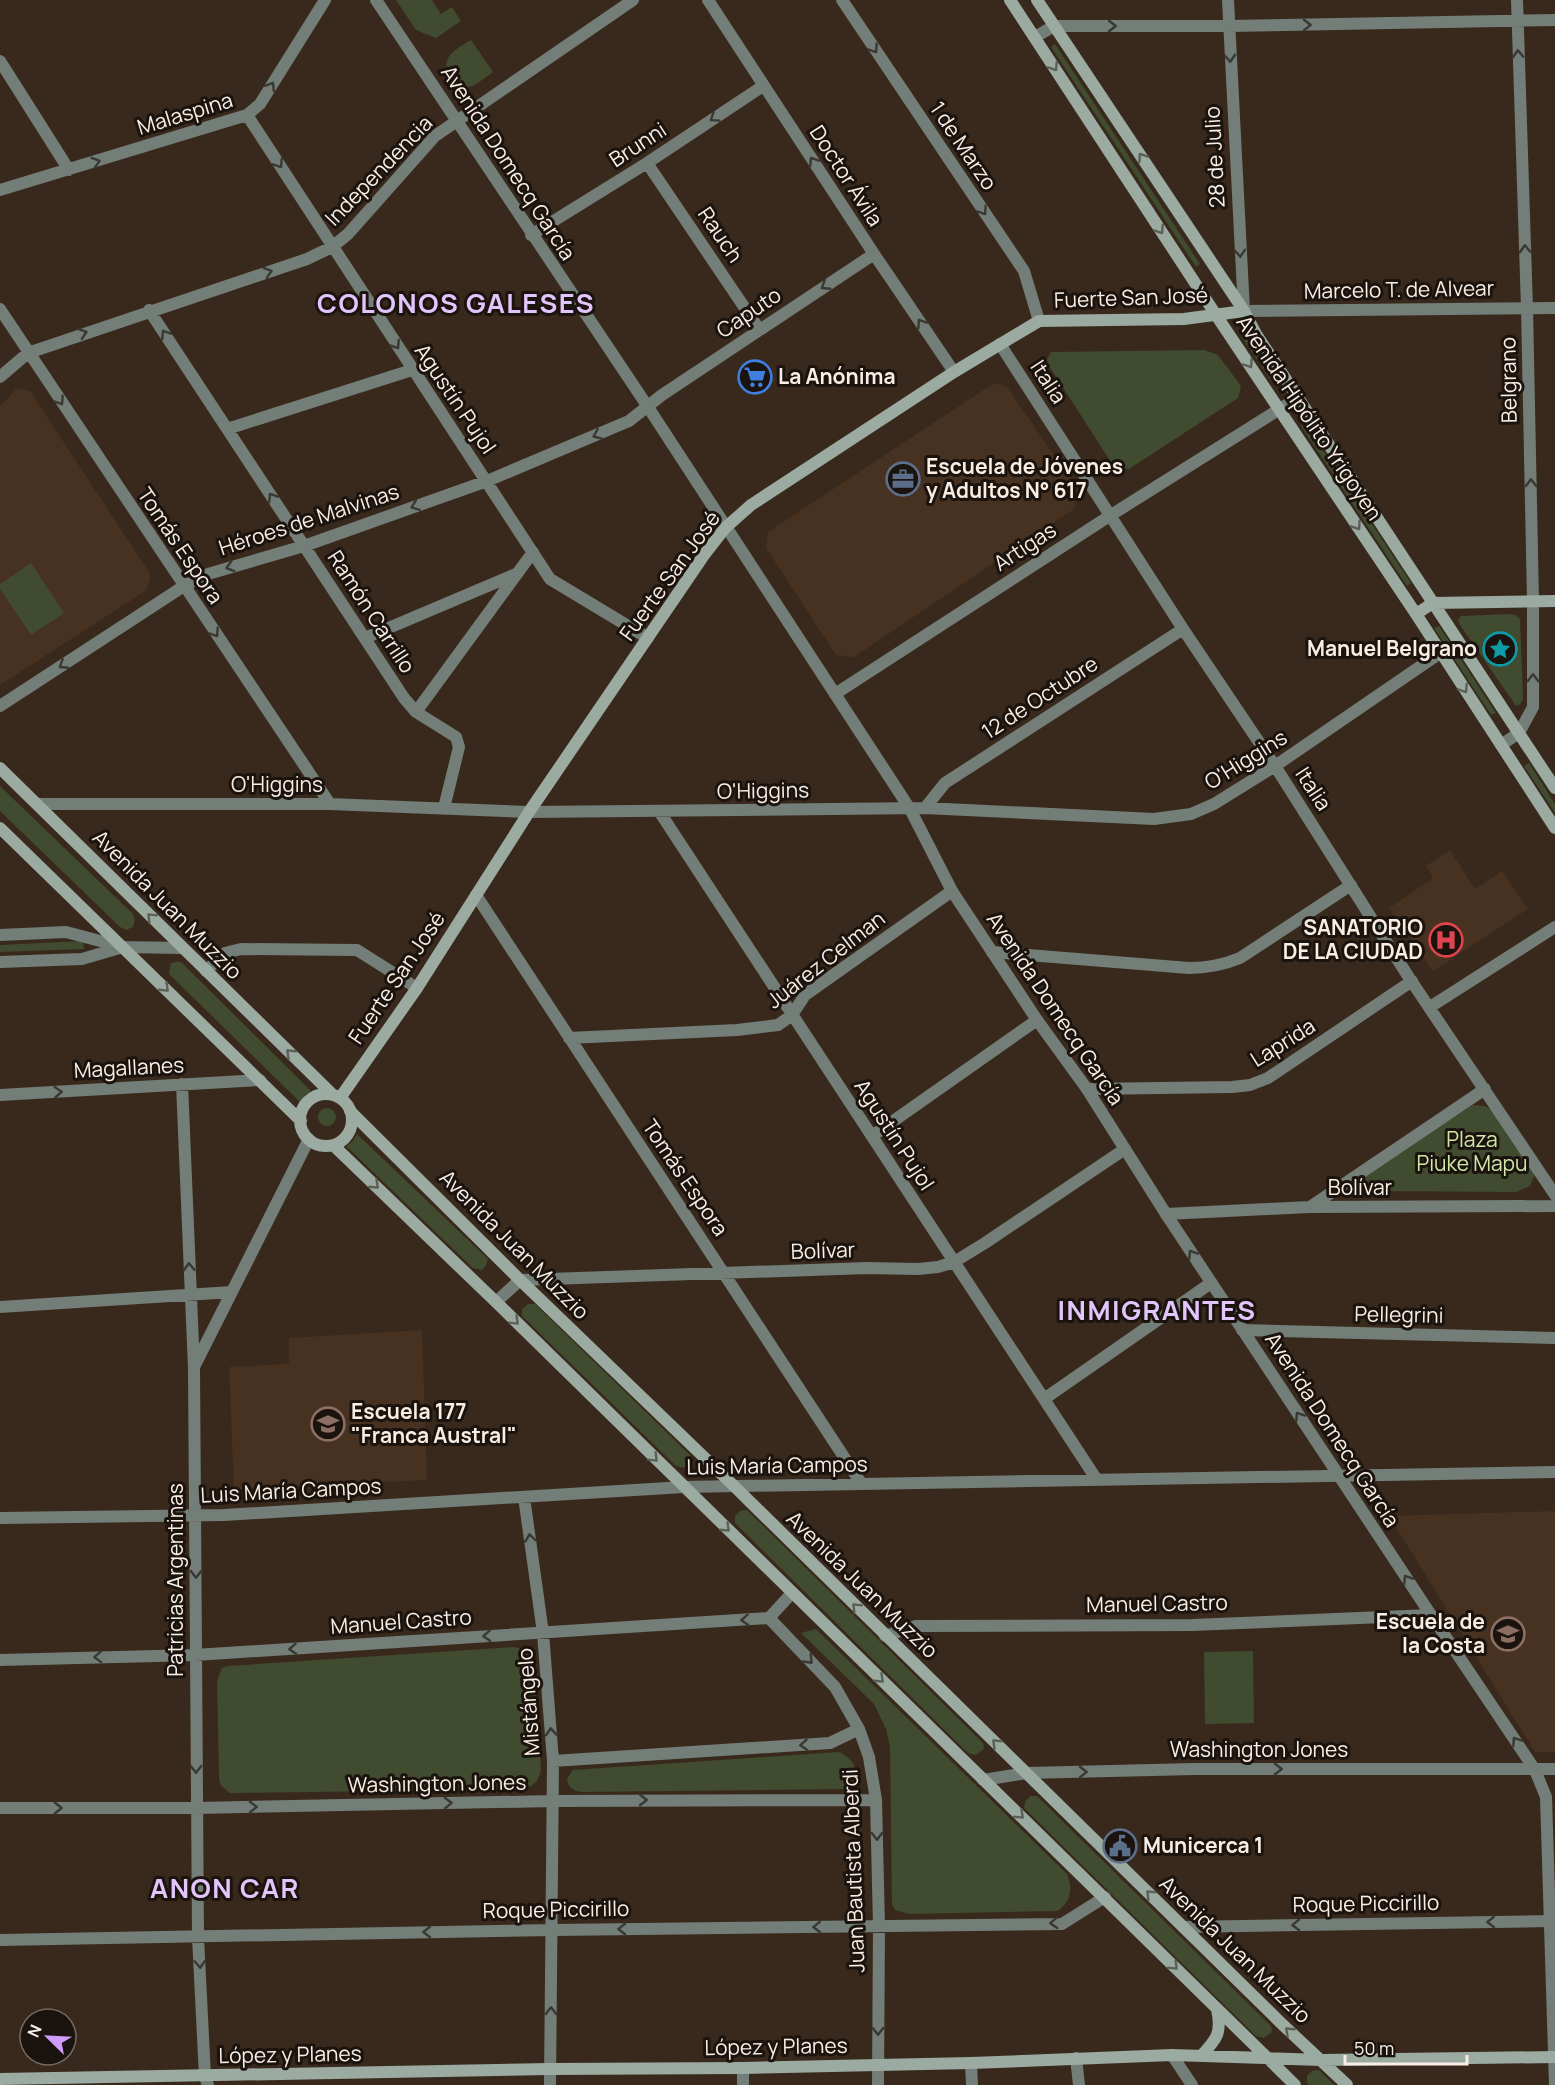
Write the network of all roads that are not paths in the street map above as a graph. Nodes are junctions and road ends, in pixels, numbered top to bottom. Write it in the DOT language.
graph roads {
  1 [pos="325,0"];
  2 [pos="376,0"];
  3 [pos="633,0"];
  4 [pos="708,0"];
  5 [pos="842,0"];
  6 [pos="1010,0"];
  7 [pos="1037,0"];
  8 [pos="1228,0"];
  9 [pos="1517,0"];
  10 [pos="1555,20"];
  11 [pos="1517,21"];
  12 [pos="1054,26"];
  13 [pos="1228,26"];
  14 [pos="1035,37"];
  15 [pos="0,61"];
  16 [pos="763,86"];
  17 [pos="247,115"];
  18 [pos="457,120"];
  19 [pos="647,163"];
  20 [pos="69,170"];
  21 [pos="0,190"];
  22 [pos="531,235"];
  23 [pos="332,247"];
  24 [pos="874,254"];
  25 [pos="1527,308"];
  26 [pos="1555,308"];
  27 [pos="0,309"];
  28 [pos="149,310"];
  29 [pos="1244,311"];
  30 [pos="1216,315"];
  31 [pos="1039,321"];
  32 [pos="759,329"];
  33 [pos="1000,344"];
  34 [pos="28,353"];
  35 [pos="412,370"];
  36 [pos="954,372"];
  37 [pos="0,377"];
  38 [pos="1299,397"];
  39 [pos="648,407"];
  40 [pos="1279,409"];
  41 [pos="227,429"];
  42 [pos="487,481"];
  43 [pos="1111,515"];
  44 [pos="725,528"];
  45 [pos="304,546"];
  46 [pos="532,552"];
  47 [pos="517,573"];
  48 [pos="184,586"];
  49 [pos="1533,601"];
  50 [pos="1555,601"];
  51 [pos="1433,603"];
  52 [pos="1416,614"];
  53 [pos="1183,629"];
  54 [pos="364,638"];
  55 [pos="648,638"];
  56 [pos="1440,653"];
  57 [pos="835,694"];
  58 [pos="0,706"];
  59 [pos="416,712"];
  60 [pos="1519,733"];
  61 [pos="1501,745"];
  62 [pos="1275,766"];
  63 [pos="0,768"];
  64 [pos="1555,788"];
  65 [pos="38,804"];
  66 [pos="330,804"];
  67 [pos="444,808"];
  68 [pos="910,808"];
  69 [pos="926,808"];
  70 [pos="659,811"];
  71 [pos="529,812"];
  72 [pos="0,828"];
  73 [pos="1555,828"];
  74 [pos="1351,885"];
  75 [pos="952,891"];
  76 [pos="476,895"];
  77 [pos="1555,927"];
  78 [pos="0,935"];
  79 [pos="123,947"];
  80 [pos="182,948"];
  81 [pos="992,952"];
  82 [pos="0,962"];
  83 [pos="206,971"];
  84 [pos="1412,981"];
  85 [pos="417,988"];
  86 [pos="1430,1007"];
  87 [pos="792,1015"];
  88 [pos="1037,1020"];
  89 [pos="569,1038"];
  90 [pos="260,1080"];
  91 [pos="182,1084"];
  92 [pos="1087,1089"];
  93 [pos="1485,1089"];
  94 [pos="0,1095"];
  95 [pos="336,1096"];
  96 [pos="350,1111"];
  97 [pos="301,1121"];
  98 [pos="872,1136"];
  99 [pos="309,1139"];
  100 [pos="333,1145"];
  101 [pos="1125,1149"];
  102 [pos="1555,1195"];
  103 [pos="1555,1206"];
  104 [pos="1309,1208"];
  105 [pos="1166,1214"];
  106 [pos="954,1262"];
  107 [pos="725,1274"];
  108 [pos="519,1280"];
  109 [pos="1211,1283"];
  110 [pos="232,1292"];
  111 [pos="190,1295"];
  112 [pos="496,1302"];
  113 [pos="0,1307"];
  114 [pos="1242,1330"];
  115 [pos="1555,1338"];
  116 [pos="194,1368"];
  117 [pos="1044,1399"];
  118 [pos="1555,1472"];
  119 [pos="1339,1476"];
  120 [pos="1097,1480"];
  121 [pos="861,1483"];
  122 [pos="684,1487"];
  123 [pos="735,1487"];
  124 [pos="524,1497"];
  125 [pos="196,1515"];
  126 [pos="0,1518"];
  127 [pos="792,1593"];
  128 [pos="1431,1615"];
  129 [pos="769,1618"];
  130 [pos="543,1633"];
  131 [pos="885,1636"];
  132 [pos="195,1655"];
  133 [pos="0,1660"];
  134 [pos="859,1729"];
  135 [pos="553,1761"];
  136 [pos="1555,1769"];
  137 [pos="1536,1770"];
  138 [pos="1027,1773"];
  139 [pos="983,1780"];
  140 [pos="876,1800"];
  141 [pos="553,1801"];
  142 [pos="0,1808"];
  143 [pos="196,1808"];
  144 [pos="1105,1897"];
  145 [pos="1550,1921"];
  146 [pos="879,1926"];
  147 [pos="1183,1927"];
  148 [pos="552,1930"];
  149 [pos="198,1937"];
  150 [pos="0,1940"];
  151 [pos="1216,2008"];
  152 [pos="1172,2055"];
  153 [pos="1201,2056"];
  154 [pos="1554,2057"];
  155 [pos="1076,2058"];
  156 [pos="1268,2059"];
  157 [pos="1321,2060"];
  158 [pos="971,2063"];
  159 [pos="878,2065"];
  160 [pos="743,2068"];
  161 [pos="550,2069"];
  162 [pos="0,2079"];
  163 [pos="205,2082"];
  164 [pos="550,2085"];
  165 [pos="743,2085"];
  166 [pos="878,2085"];
  167 [pos="972,2085"];
  168 [pos="1079,2085"];
  169 [pos="1192,2085"];
  170 [pos="1295,2085"];
  171 [pos="1347,2085"];
  172 [pos="1555,2085"];
  17 -- 1 [label="street, Malaspina, one-way"];
  2 -- 18 [label="street, Avenida Domecq García"];
  3 -- 18 [label="street, Independencia"];
  4 -- 16 [label="street, Doctor Ávila"];
  5 -- 31 [label="street, 1 de Marzo, one-way"];
  6 -- 14 [label="main road, Avenida Hipólito Yrigoyen"];
  7 -- 12 [label="main road, Avenida Hipólito Yrigoyen"];
  8 -- 13 [label="street, 28 de Julio"];
  9 -- 11 [label="street, Belgrano"];
  10 -- 11 [label="street"];
  13 -- 11 [label="street, one-way"];
  25 -- 11 [label="street, Belgrano, one-way"];
  12 -- 13 [label="street, one-way"];
  12 -- 14 [label="street"];
  29 -- 12 [label="main road, Avenida Hipólito Yrigoyen, one-way"];
  13 -- 29 [label="street, 28 de Julio, one-way"];
  14 -- 30 [label="main road, Avenida Hipólito Yrigoyen, one-way"];
  15 -- 20 [label="street"];
  16 -- 19 [label="street, Brunni, one-way"];
  24 -- 16 [label="street, Doctor Ávila, one-way"];
  20 -- 17 [label="street, Malaspina, one-way"];
  17 -- 23 [label="street, Agustín Pujol, one-way"];
  18 -- 22 [label="street, Avenida Domecq García"];
  18 -- 23 [label="street, Independencia"];
  19 -- 22 [label="street, Brunni"];
  19 -- 32 [label="street, Rauch"];
  20 -- 21 [label="street, Malaspina"];
  22 -- 39 [label="street, Avenida Domecq García"];
  28 -- 23 [label="street, Independencia, one-way"];
  23 -- 35 [label="street, Agustín Pujol, one-way"];
  24 -- 32 [label="street, Caputo, one-way"];
  36 -- 24 [label="street, Doctor Ávila, one-way"];
  25 -- 26 [label="street, Marcelo T. de Alvear"];
  25 -- 29 [label="street, Marcelo T. de Alvear"];
  49 -- 25 [label="street, Belgrano, one-way"];
  27 -- 34 [label="street, Tomás Espora"];
  34 -- 28 [label="street, Independencia, one-way"];
  41 -- 28 [label="street, Ramón Carrillo, one-way"];
  29 -- 30 [label="main road, Fuerte San José"];
  29 -- 38 [label="main road, Avenida Hipólito Yrigoyen"];
  30 -- 31 [label="main road, Fuerte San José"];
  30 -- 40 [label="main road, Avenida Hipólito Yrigoyen, one-way"];
  31 -- 33 [label="main road, Fuerte San José"];
  32 -- 39 [label="street, Caputo"];
  33 -- 36 [label="main road, Fuerte San José"];
  33 -- 43 [label="street, Italia"];
  34 -- 37 [label="street, Independencia"];
  34 -- 48 [label="street, Tomás Espora, one-way"];
  35 -- 41 [label="street"];
  35 -- 42 [label="street, Agustín Pujol"];
  36 -- 44 [label="main road, Fuerte San José"];
  38 -- 40 [label="street, Artigas"];
  38 -- 51 [label="main road, Avenida Hipólito Yrigoyen"];
  39 -- 42 [label="street, Héroes de Malvinas, one-way"];
  39 -- 44 [label="street, Avenida Domecq García"];
  40 -- 43 [label="street, Artigas"];
  40 -- 52 [label="main road, Avenida Hipólito Yrigoyen, one-way"];
  45 -- 41 [label="street, Ramón Carrillo, one-way"];
  42 -- 45 [label="street, Héroes de Malvinas, one-way"];
  42 -- 46 [label="street, Agustín Pujol"];
  43 -- 53 [label="street, Italia"];
  43 -- 57 [label="street, Artigas"];
  44 -- 55 [label="main road, Fuerte San José"];
  44 -- 57 [label="street, Avenida Domecq García"];
  45 -- 48 [label="street, Héroes de Malvinas, one-way"];
  45 -- 54 [label="street, Ramón Carrillo"];
  46 -- 47 [label="street"];
  46 -- 55 [label="street, Agustín Pujol"];
  47 -- 54 [label="street"];
  47 -- 59 [label="street"];
  48 -- 58 [label="street, Héroes de Malvinas, one-way"];
  48 -- 66 [label="street, Tomás Espora, one-way"];
  49 -- 50 [label="main road"];
  49 -- 51 [label="main road"];
  60 -- 49 [label="street, Belgrano, one-way"];
  51 -- 52 [label="main road"];
  51 -- 60 [label="main road, Avenida Hipólito Yrigoyen"];
  52 -- 56 [label="main road, Avenida Hipólito Yrigoyen"];
  53 -- 62 [label="street, Italia"];
  53 -- 69 [label="street, 12 de Octubre"];
  54 -- 59 [label="street, Ramón Carrillo"];
  55 -- 71 [label="main road, Fuerte San José"];
  56 -- 61 [label="main road, Avenida Hipólito Yrigoyen, one-way"];
  56 -- 62 [label="street, O'Higgins"];
  57 -- 68 [label="street, Avenida Domecq García"];
  59 -- 67 [label="street, Ramón Carrillo"];
  60 -- 61 [label="street, Belgrano"];
  60 -- 64 [label="main road, Avenida Hipólito Yrigoyen"];
  61 -- 73 [label="main road, Avenida Hipólito Yrigoyen"];
  62 -- 69 [label="street, O'Higgins"];
  62 -- 74 [label="street, Italia"];
  63 -- 65 [label="main road, Avenida Juan Muzzio"];
  65 -- 66 [label="street, O'Higgins"];
  80 -- 65 [label="main road, Avenida Juan Muzzio, one-way"];
  66 -- 67 [label="street, O'Higgins"];
  67 -- 71 [label="street, O'Higgins"];
  68 -- 69 [label="street, O'Higgins"];
  68 -- 70 [label="street, O'Higgins"];
  68 -- 75 [label="street, Avenida Domecq García"];
  70 -- 71 [label="street, O'Higgins"];
  70 -- 87 [label="street, Agustín Pujol"];
  71 -- 76 [label="main road, Fuerte San José"];
  72 -- 79 [label="main road"];
  74 -- 81 [label="street"];
  74 -- 84 [label="street, Italia"];
  75 -- 81 [label="street, Avenida Domecq García"];
  75 -- 87 [label="street, Juárez Celman"];
  76 -- 85 [label="main road, Fuerte San José"];
  76 -- 89 [label="street, Tomás Espora"];
  77 -- 86 [label="street"];
  78 -- 79 [label="street"];
  79 -- 80 [label="street"];
  79 -- 82 [label="street"];
  79 -- 90 [label="main road, one-way"];
  80 -- 83 [label="main road, Avenida Juan Muzzio"];
  81 -- 88 [label="street, Avenida Domecq García"];
  83 -- 85 [label="street"];
  95 -- 83 [label="main road, Avenida Juan Muzzio, one-way"];
  84 -- 86 [label="street, Italia"];
  84 -- 92 [label="street, Laprida"];
  85 -- 95 [label="main road, Fuerte San José"];
  86 -- 93 [label="street, Italia"];
  87 -- 89 [label="street, Juárez Celman"];
  87 -- 98 [label="street, Agustín Pujol"];
  88 -- 92 [label="street, Avenida Domecq García"];
  88 -- 98 [label="street"];
  89 -- 107 [label="street, Tomás Espora"];
  90 -- 91 [label="street, Magallanes"];
  90 -- 97 [label="main road"];
  94 -- 91 [label="street, Magallanes, one-way"];
  111 -- 91 [label="street, Patricias Argentinas, one-way"];
  92 -- 101 [label="street, Avenida Domecq García"];
  93 -- 102 [label="street, Italia"];
  93 -- 104 [label="street"];
  95 -- 96 [label="main road"];
  95 -- 97 [label="main road"];
  96 -- 100 [label="main road"];
  96 -- 108 [label="main road, Avenida Juan Muzzio"];
  97 -- 99 [label="main road"];
  98 -- 106 [label="street, Agustín Pujol"];
  99 -- 100 [label="main road"];
  99 -- 110 [label="street"];
  100 -- 112 [label="main road, one-way"];
  101 -- 105 [label="street, Avenida Domecq García"];
  101 -- 106 [label="street, Bolívar"];
  103 -- 104 [label="street, Bolívar"];
  104 -- 105 [label="street, Bolívar"];
  109 -- 105 [label="street, Avenida Domecq García, one-way"];
  106 -- 107 [label="street, Bolívar"];
  106 -- 117 [label="street, Agustín Pujol"];
  107 -- 108 [label="street, Bolívar"];
  107 -- 121 [label="street, Tomás Espora"];
  108 -- 112 [label="street"];
  108 -- 123 [label="main road, Avenida Juan Muzzio"];
  109 -- 114 [label="street, Avenida Domecq García"];
  109 -- 117 [label="street"];
  110 -- 111 [label="street"];
  110 -- 116 [label="street"];
  111 -- 113 [label="street"];
  111 -- 116 [label="street, Patricias Argentinas"];
  112 -- 122 [label="main road, one-way"];
  114 -- 115 [label="street, Pellegrini"];
  119 -- 114 [label="street, Avenida Domecq García, one-way"];
  116 -- 125 [label="street, Patricias Argentinas"];
  117 -- 120 [label="street, Agustín Pujol"];
  118 -- 119 [label="street, Luis María Campos"];
  119 -- 120 [label="street, Luis María Campos"];
  128 -- 119 [label="street, Avenida Domecq García, one-way"];
  120 -- 121 [label="street, Luis María Campos"];
  121 -- 123 [label="street, Luis María Campos"];
  122 -- 123 [label="street, Luis María Campos"];
  122 -- 124 [label="street, Luis María Campos"];
  122 -- 127 [label="main road, one-way"];
  131 -- 123 [label="main road, Avenida Juan Muzzio, one-way"];
  124 -- 125 [label="street, Luis María Campos"];
  130 -- 124 [label="street, Mistángelo, one-way"];
  125 -- 126 [label="street, Luis María Campos"];
  125 -- 132 [label="street, Patricias Argentinas, one-way"];
  127 -- 129 [label="street"];
  127 -- 139 [label="main road, one-way"];
  128 -- 131 [label="street, Manuel Castro"];
  137 -- 128 [label="street, Avenida Domecq García, one-way"];
  129 -- 130 [label="street, Manuel Castro, one-way"];
  129 -- 134 [label="street, Juan Bautista Alberdi, one-way"];
  130 -- 132 [label="street, Manuel Castro, one-way"];
  135 -- 130 [label="street, Mistángelo, one-way"];
  138 -- 131 [label="main road, Avenida Juan Muzzio, one-way"];
  132 -- 133 [label="street, Manuel Castro, one-way"];
  132 -- 143 [label="street, Patricias Argentinas, one-way"];
  134 -- 135 [label="street, Washington Jones, one-way"];
  134 -- 140 [label="street, Juan Bautista Alberdi"];
  135 -- 141 [label="street, Mistángelo"];
  136 -- 137 [label="street, Washington Jones"];
  138 -- 137 [label="street, Washington Jones, one-way"];
  137 -- 145 [label="street, Avenida Domecq García"];
  138 -- 139 [label="street, Washington Jones"];
  147 -- 138 [label="main road, Avenida Juan Muzzio, one-way"];
  139 -- 144 [label="main road, one-way"];
  141 -- 140 [label="street, Washington Jones, one-way"];
  140 -- 146 [label="street, Juan Bautista Alberdi, one-way"];
  143 -- 141 [label="street, Washington Jones, one-way"];
  141 -- 148 [label="street, Mistángelo"];
  142 -- 143 [label="street, Washington Jones, one-way"];
  143 -- 149 [label="street, Patricias Argentinas"];
  144 -- 146 [label="street, Roque Piccirillo, one-way"];
  144 -- 151 [label="main road, one-way"];
  145 -- 147 [label="street, Roque Piccirillo, one-way"];
  145 -- 154 [label="street, Avenida Domecq García"];
  146 -- 148 [label="street, Roque Piccirillo, one-way"];
  146 -- 159 [label="street, Juan Bautista Alberdi, one-way"];
  157 -- 147 [label="main road, Avenida Juan Muzzio, one-way"];
  148 -- 149 [label="street, Roque Piccirillo, one-way"];
  161 -- 148 [label="street, Mistángelo, one-way"];
  149 -- 150 [label="street, Roque Piccirillo"];
  149 -- 163 [label="street, Patricias Argentinas, one-way"];
  151 -- 153 [label="main road"];
  151 -- 156 [label="main road"];
  152 -- 153 [label="main road, López y Planes"];
  152 -- 155 [label="main road, López y Planes"];
  152 -- 169 [label="street"];
  153 -- 156 [label="main road, López y Planes"];
  154 -- 157 [label="main road, López y Planes"];
  154 -- 172 [label="street, Avenida Domecq García"];
  155 -- 158 [label="main road, López y Planes"];
  155 -- 168 [label="street"];
  156 -- 157 [label="main road, López y Planes"];
  156 -- 170 [label="main road"];
  157 -- 171 [label="main road, Avenida Juan Muzzio"];
  158 -- 159 [label="main road, López y Planes"];
  158 -- 167 [label="street"];
  159 -- 160 [label="main road, López y Planes"];
  159 -- 166 [label="street, Juan Bautista Alberdi"];
  160 -- 161 [label="main road, López y Planes"];
  160 -- 165 [label="street"];
  161 -- 163 [label="main road, López y Planes"];
  161 -- 164 [label="street, Mistángelo"];
  162 -- 163 [label="main road, López y Planes"];
}
